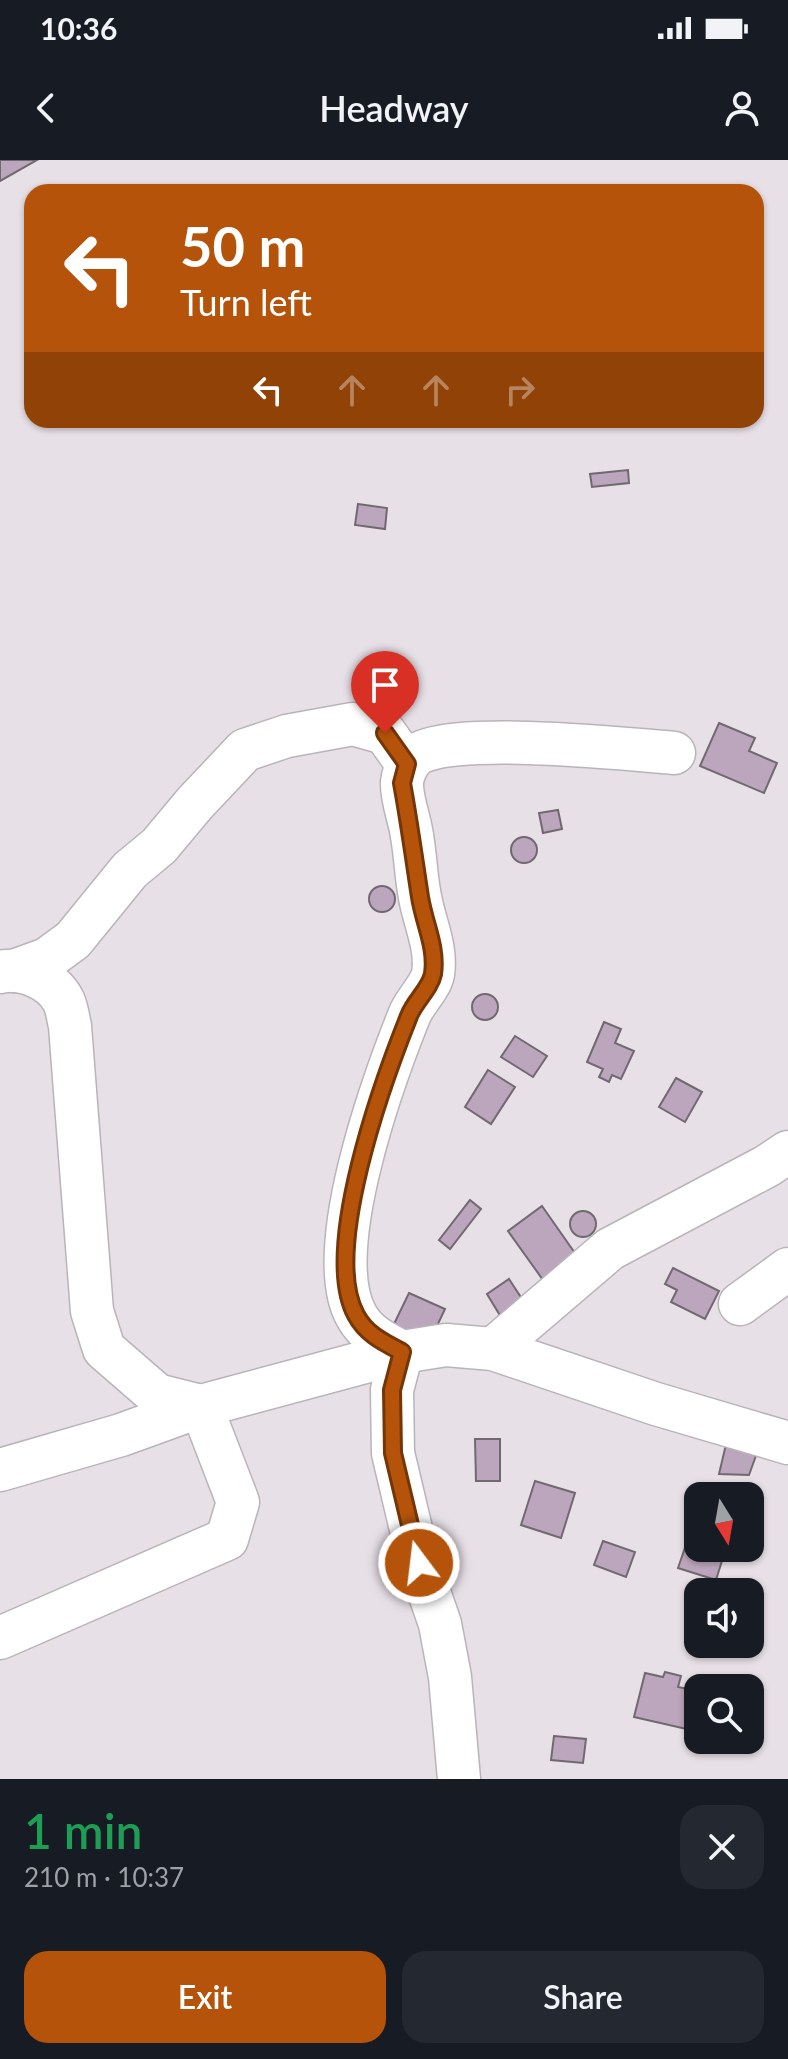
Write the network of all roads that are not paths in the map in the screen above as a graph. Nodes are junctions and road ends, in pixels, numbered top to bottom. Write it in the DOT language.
graph roads {
  1 [pos="674,753"];
  2 [pos="407,764"];
  3 [pos="7,972"];
  4 [pos="788,1152"];
  5 [pos="788,1269"];
  6 [pos="740,1304"];
  7 [pos="493,1349"];
  8 [pos="402,1352"];
  9 [pos="201,1406"];
  10 [pos="788,1443"];
  11 [pos="0,1470"];
  12 [pos="0,1638"];
  13 [pos="459,1779"];
  1 -- 2 [label="street"];
  2 -- 3 [label="street"];
  2 -- 8 [label="street"];
  3 -- 9 [label="street"];
  4 -- 7 [label="street"];
  5 -- 6 [label="street"];
  7 -- 8 [label="street"];
  7 -- 10 [label="street"];
  8 -- 9 [label="street"];
  8 -- 13 [label="street"];
  9 -- 11 [label="street"];
  9 -- 12 [label="street"];
}
